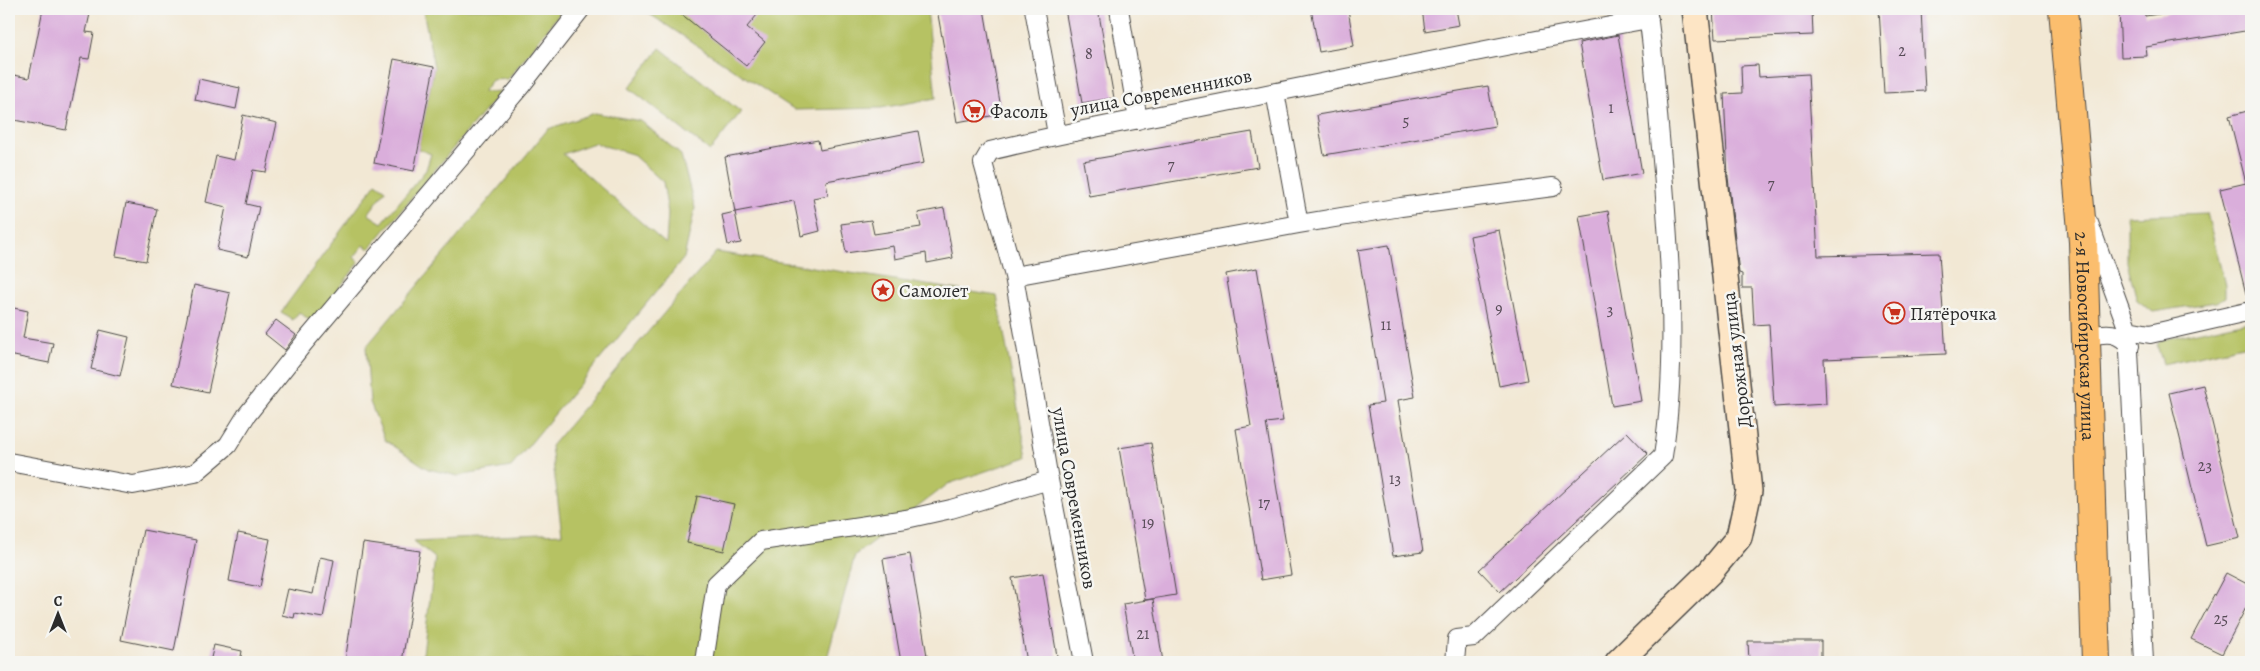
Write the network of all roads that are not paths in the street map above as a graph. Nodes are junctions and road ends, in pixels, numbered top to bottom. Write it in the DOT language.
graph roads {
  1 [pos="581,9"];
  2 [pos="1034,9"];
  3 [pos="1119,9"];
  4 [pos="1695,9"];
  5 [pos="2063,9"];
  6 [pos="1648,14"];
  7 [pos="1275,92"];
  8 [pos="1138,120"];
  9 [pos="1057,134"];
  10 [pos="1553,187"];
  11 [pos="2080,196"];
  12 [pos="1299,224"];
  13 [pos="1014,276"];
  14 [pos="2251,311"];
  15 [pos="2086,336"];
  16 [pos="2129,338"];
  17 [pos="9,462"];
  18 [pos="1049,480"];
  19 [pos="704,662"];
  20 [pos="1084,662"];
  21 [pos="1455,662"];
  22 [pos="1618,662"];
  23 [pos="2096,662"];
  24 [pos="2144,662"];
  1 -- 17 [label="street"];
  2 -- 9 [label="street"];
  3 -- 8 [label="street"];
  4 -- 22 [label="street, Дорожная улица"];
  5 -- 11 [label="main road, 2-я Новосибирская улица"];
  6 -- 7 [label="street, улица Современников"];
  6 -- 21 [label="street"];
  7 -- 8 [label="street, улица Современников"];
  7 -- 12 [label="street"];
  8 -- 9 [label="street, улица Современников"];
  9 -- 13 [label="street, улица Современников"];
  10 -- 12 [label="street"];
  11 -- 15 [label="main road, 2-я Новосибирская улица"];
  11 -- 16 [label="street"];
  12 -- 13 [label="street"];
  13 -- 18 [label="street, улица Современников"];
  14 -- 16 [label="street"];
  15 -- 16 [label="street"];
  15 -- 23 [label="main road, 2-я Новосибирская улица"];
  16 -- 24 [label="street"];
  18 -- 19 [label="street"];
  18 -- 20 [label="street, улица Современников"];
}
